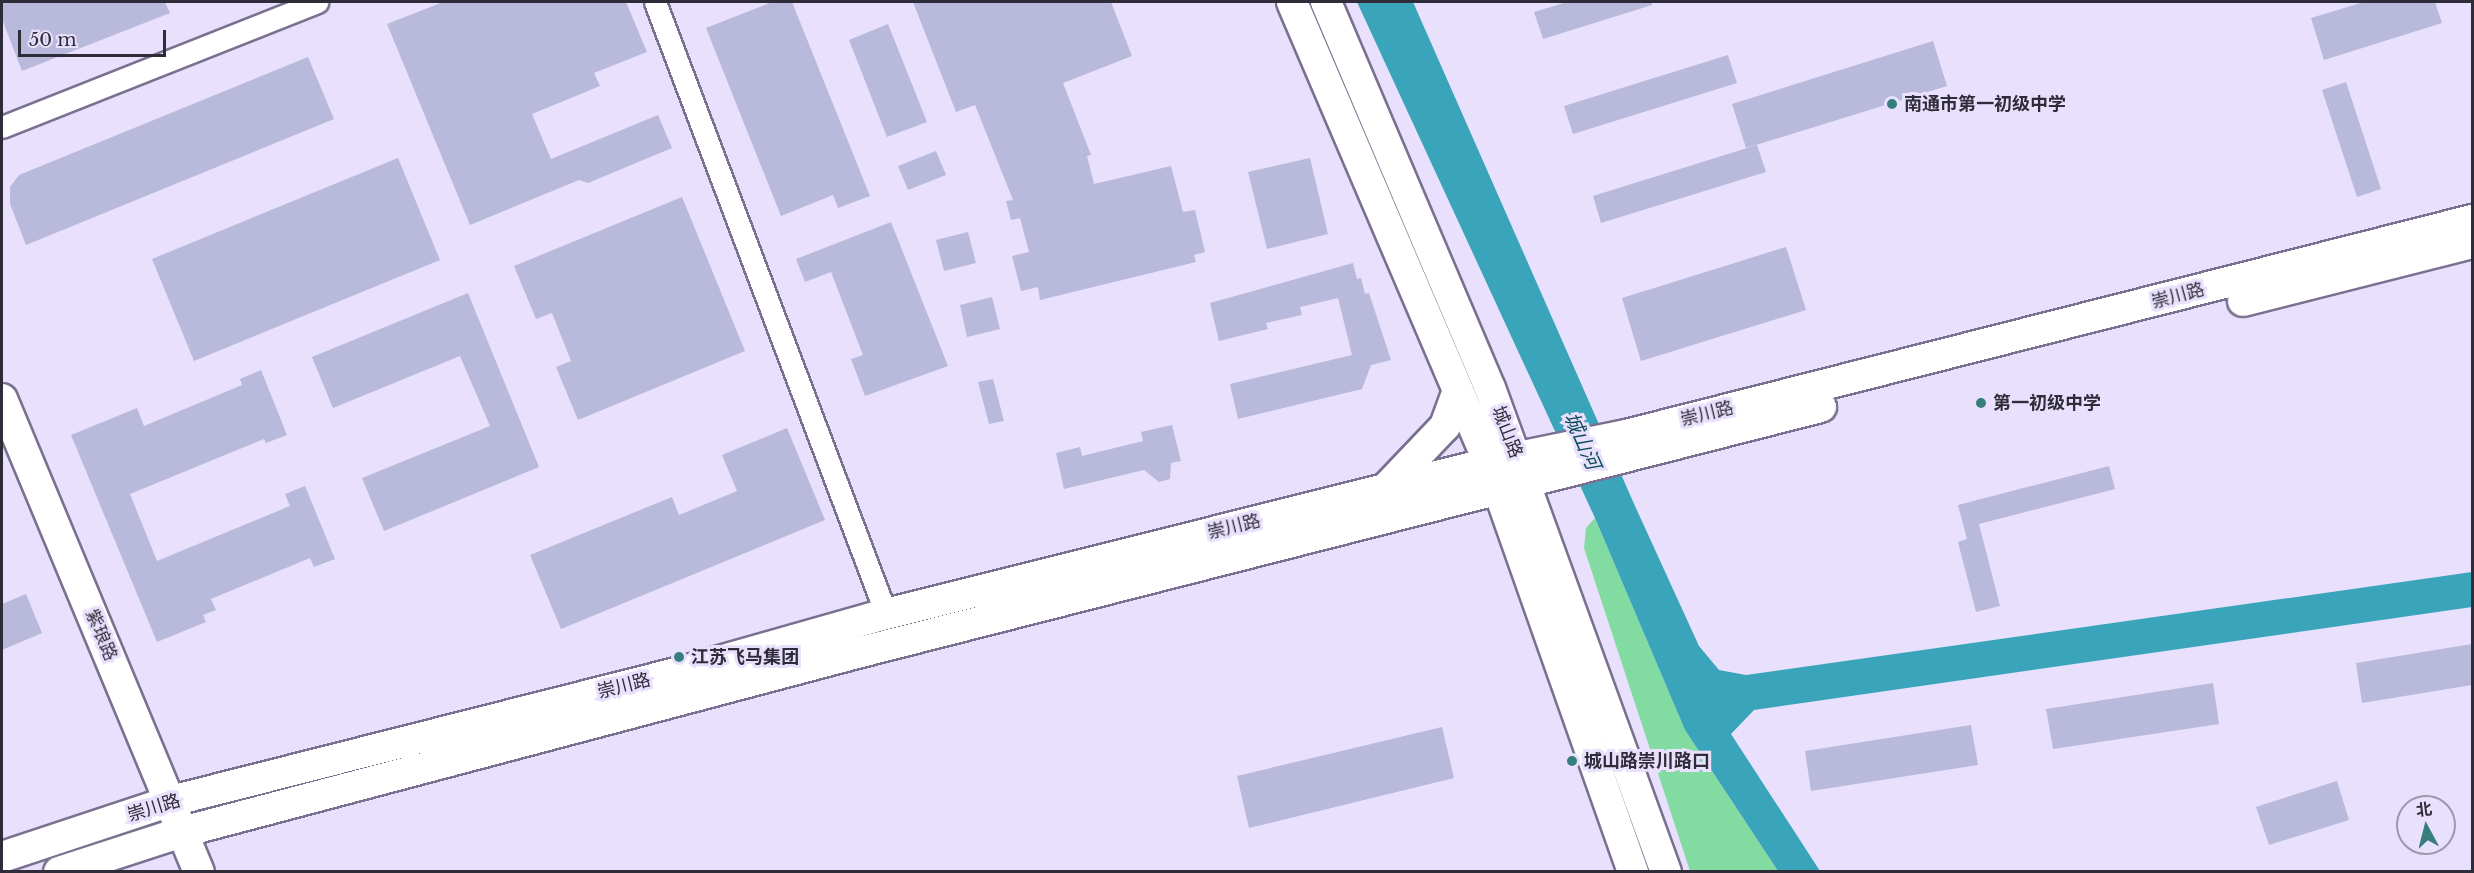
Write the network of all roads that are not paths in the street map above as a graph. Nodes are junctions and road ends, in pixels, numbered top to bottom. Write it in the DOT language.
graph roads {
  1 [pos="317,2"];
  2 [pos="656,2"];
  3 [pos="1292,2"];
  4 [pos="1326,2"];
  5 [pos="2,127"];
  6 [pos="2472,220"];
  7 [pos="2472,243"];
  8 [pos="1458,392"];
  9 [pos="2,399"];
  10 [pos="1629,444"];
  11 [pos="1520,470"];
  12 [pos="1384,490"];
  13 [pos="886,614"];
  14 [pos="171,801"];
  15 [pos="182,832"];
  16 [pos="2,857"];
  17 [pos="59,872"];
  18 [pos="199,872"];
  19 [pos="1633,872"];
  20 [pos="1666,872"];
  1 -- 5 [label="street"];
  2 -- 13 [label="street"];
  3 -- 8 [label="main road, 城山路"];
  4 -- 11 [label="main road, 城山路"];
  6 -- 10 [label="main road, 崇川路"];
  7 -- 10 [label="main road, 崇川路"];
  8 -- 11 [label="main road, 城山路"];
  8 -- 12 [label="main road"];
  9 -- 14 [label="main road, 紫琅路"];
  10 -- 11 [label="main road, 崇川路"];
  11 -- 12 [label="main road, 崇川路"];
  11 -- 15 [label="main road, 崇川路"];
  11 -- 19 [label="main road, 城山路"];
  11 -- 20 [label="main road, 城山路"];
  12 -- 13 [label="main road, 崇川路"];
  13 -- 14 [label="main road, 崇川路"];
  14 -- 15 [label="main road, 紫琅路"];
  14 -- 16 [label="main road, 崇川路"];
  15 -- 17 [label="main road, 崇川路"];
  15 -- 18 [label="main road, 紫琅路"];
}
